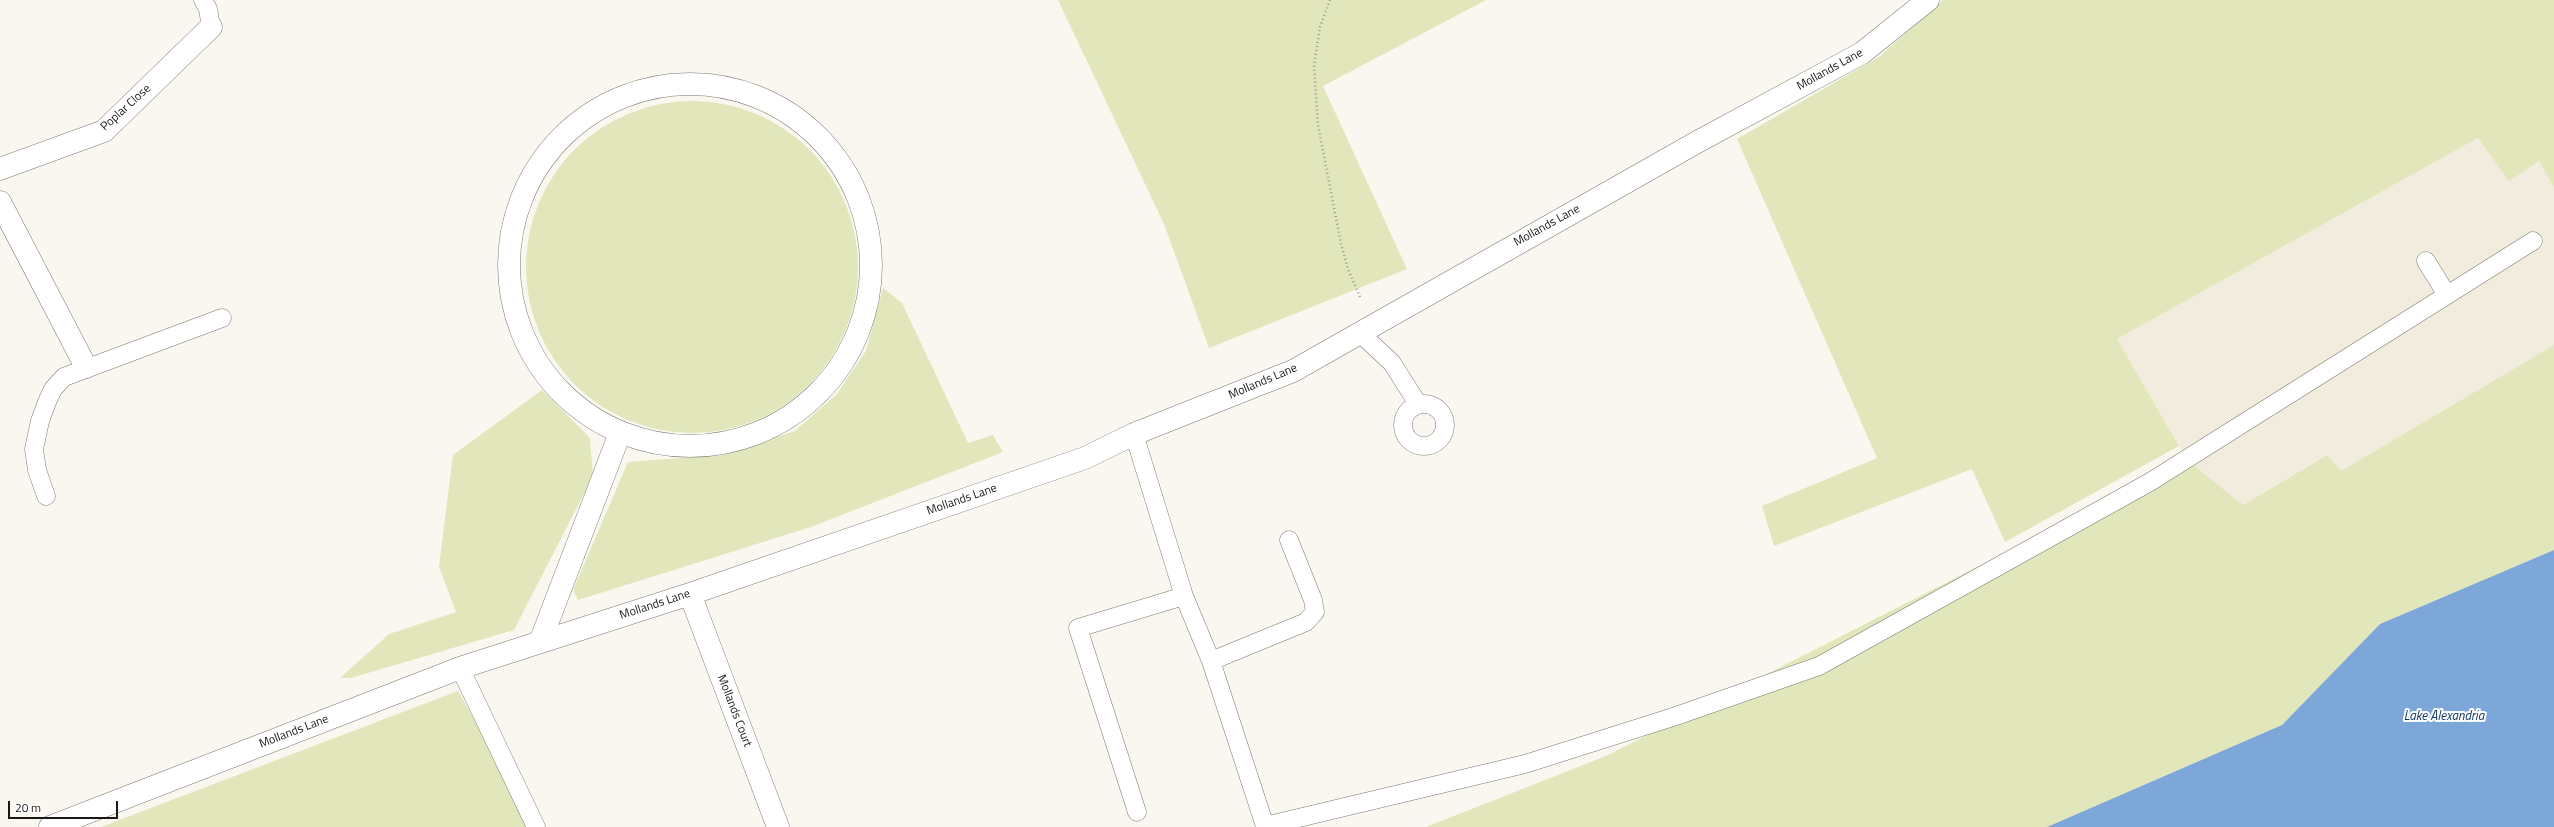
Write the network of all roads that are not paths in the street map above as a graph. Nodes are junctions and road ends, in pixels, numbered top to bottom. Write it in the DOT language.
graph roads {
  1 [pos="203,0"];
  2 [pos="1928,0"];
  3 [pos="211,27"];
  4 [pos="0,169"];
  5 [pos="0,202"];
  6 [pos="2533,241"];
  7 [pos="2426,261"];
  8 [pos="2447,295"];
  9 [pos="222,318"];
  10 [pos="1367,328"];
  11 [pos="86,367"];
  12 [pos="1418,404"];
  13 [pos="620,433"];
  14 [pos="1134,434"];
  15 [pos="46,496"];
  16 [pos="1289,540"];
  17 [pos="690,594"];
  18 [pos="1184,596"];
  19 [pos="540,642"];
  20 [pos="1211,661"];
  21 [pos="460,668"];
  22 [pos="1137,812"];
  23 [pos="50,827"];
  24 [pos="536,827"];
  25 [pos="778,827"];
  1 -- 3 [label="lane"];
  2 -- 10 [label="street, Mollands Lane"];
  3 -- 4 [label="street, Poplar Close"];
  5 -- 11 [label="street"];
  6 -- 8 [label="lane"];
  7 -- 8 [label="lane"];
  8 -- 20 [label="lane"];
  9 -- 11 [label="lane"];
  10 -- 12 [label="lane"];
  10 -- 14 [label="street, Mollands Lane"];
  11 -- 15 [label="lane"];
  13 -- 13 [label="street"];
  13 -- 19 [label="street"];
  14 -- 17 [label="street, Mollands Lane"];
  14 -- 18 [label="lane"];
  16 -- 20 [label="lane"];
  17 -- 19 [label="street, Mollands Lane"];
  17 -- 25 [label="street, Mollands Court"];
  18 -- 20 [label="lane"];
  18 -- 22 [label="lane"];
  19 -- 21 [label="street, Mollands Lane"];
  21 -- 23 [label="street, Mollands Lane"];
  21 -- 24 [label="lane"];
}
